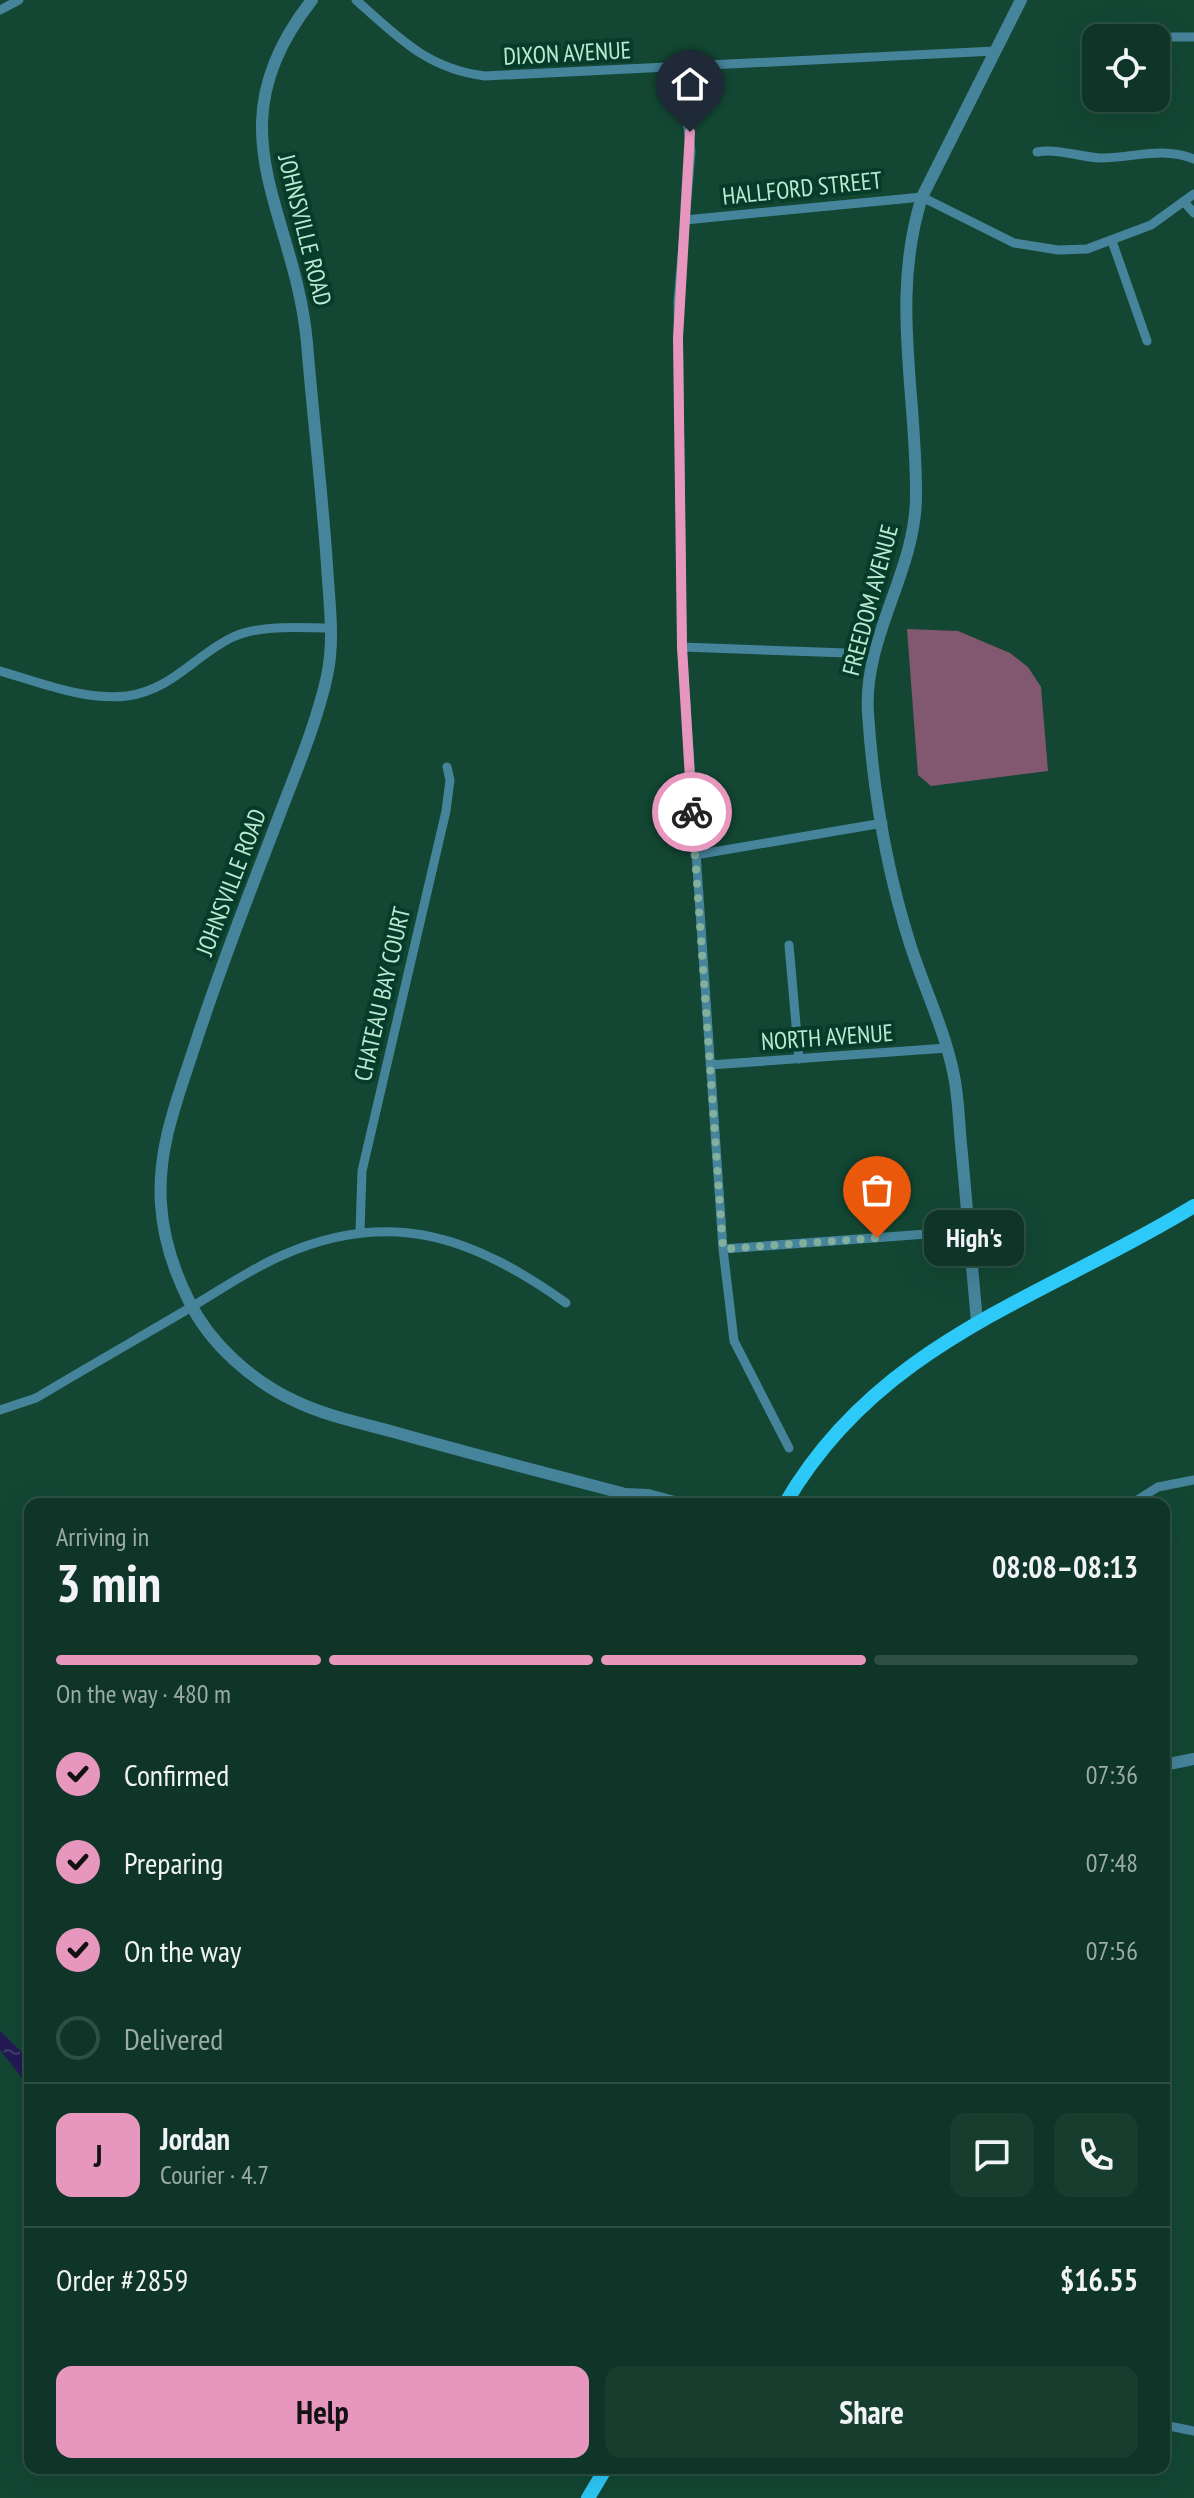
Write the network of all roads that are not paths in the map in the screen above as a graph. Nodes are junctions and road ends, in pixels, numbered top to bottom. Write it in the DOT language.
graph roads {
  1 [pos="19,0"];
  2 [pos="312,0"];
  3 [pos="356,0"];
  4 [pos="1021,0"];
  5 [pos="0,10"];
  6 [pos="1170,37"];
  7 [pos="1194,37"];
  8 [pos="995,51"];
  9 [pos="680,68"];
  10 [pos="1037,152"];
  11 [pos="1194,159"];
  12 [pos="1194,194"];
  13 [pos="922,197"];
  14 [pos="1185,203"];
  15 [pos="1194,213"];
  16 [pos="685,220"];
  17 [pos="1112,241"];
  18 [pos="1147,341"];
  19 [pos="331,628"];
  20 [pos="682,647"];
  21 [pos="875,654"];
  22 [pos="0,671"];
  23 [pos="447,767"];
  24 [pos="883,823"];
  25 [pos="695,855"];
  26 [pos="789,945"];
  27 [pos="947,1048"];
  28 [pos="799,1059"];
  29 [pos="710,1065"];
  30 [pos="1194,1206"];
  31 [pos="968,1231"];
  32 [pos="360,1232"];
  33 [pos="723,1249"];
  34 [pos="566,1303"];
  35 [pos="192,1307"];
  36 [pos="977,1322"];
  37 [pos="0,1410"];
  38 [pos="789,1448"];
  39 [pos="1194,1480"];
  40 [pos="625,1494"];
  41 [pos="630,1498"];
  42 [pos="659,1498"];
  43 [pos="789,1498"];
  44 [pos="1141,1498"];
  45 [pos="1194,1759"];
  46 [pos="1170,1764"];
  47 [pos="1170,2426"];
  48 [pos="1194,2431"];
  49 [pos="602,2474"];
  50 [pos="588,2498"];
  1 -- 5 [label="street"];
  2 -- 19 [label="street, JOHNSVILLE ROAD"];
  3 -- 9 [label="street, DIXON AVENUE"];
  4 -- 8 [label="street, FREEDOM AVENUE"];
  6 -- 7 [label="street"];
  8 -- 9 [label="street, DIXON AVENUE"];
  8 -- 13 [label="street, FREEDOM AVENUE"];
  9 -- 16 [label="street"];
  10 -- 11 [label="street"];
  12 -- 14 [label="street"];
  13 -- 16 [label="street, HALLFORD STREET"];
  13 -- 17 [label="street"];
  13 -- 21 [label="street, FREEDOM AVENUE"];
  14 -- 15 [label="street"];
  14 -- 17 [label="street"];
  16 -- 20 [label="street"];
  17 -- 18 [label="street"];
  19 -- 22 [label="street"];
  19 -- 35 [label="street, JOHNSVILLE ROAD"];
  20 -- 21 [label="street"];
  20 -- 25 [label="street"];
  21 -- 24 [label="street, FREEDOM AVENUE"];
  23 -- 32 [label="street, CHATEAU BAY COURT"];
  24 -- 25 [label="street"];
  24 -- 27 [label="street, FREEDOM AVENUE"];
  25 -- 29 [label="street"];
  26 -- 28 [label="street"];
  27 -- 28 [label="street, NORTH AVENUE"];
  27 -- 31 [label="street, FREEDOM AVENUE"];
  28 -- 29 [label="street, NORTH AVENUE"];
  29 -- 33 [label="street"];
  30 -- 36 [label="main road"];
  31 -- 33 [label="street"];
  31 -- 36 [label="street, FREEDOM AVENUE"];
  32 -- 34 [label="street"];
  32 -- 35 [label="street"];
  33 -- 38 [label="street"];
  35 -- 37 [label="street"];
  35 -- 40 [label="street, JOHNSVILLE ROAD"];
  36 -- 43 [label="main road"];
  39 -- 44 [label="street"];
  40 -- 41 [label="street, JOHNSVILLE ROAD"];
  40 -- 42 [label="street, JOHNSVILLE ROAD"];
  45 -- 46 [label="street"];
  47 -- 48 [label="street"];
  49 -- 50 [label="main road"];
}
